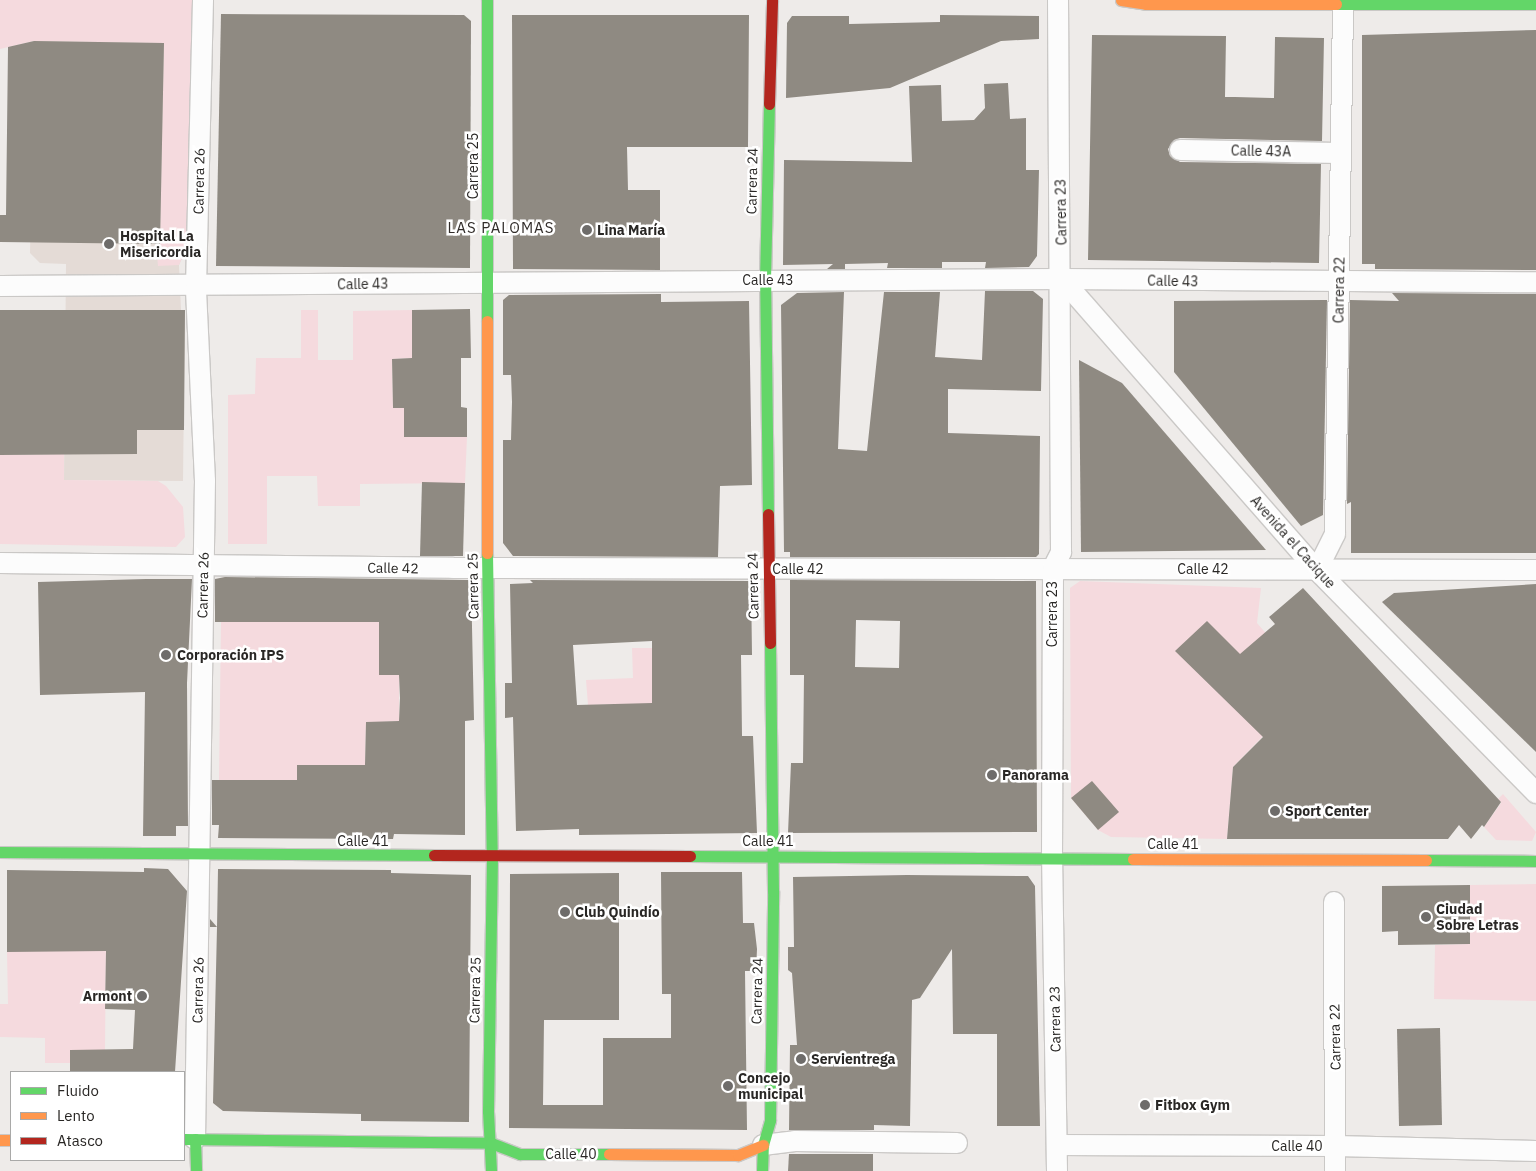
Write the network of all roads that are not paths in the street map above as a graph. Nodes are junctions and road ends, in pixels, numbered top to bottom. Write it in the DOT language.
graph roads {
  1 [pos="203,0"];
  2 [pos="487,0"];
  3 [pos="772,0"];
  4 [pos="1058,0"];
  5 [pos="1121,0"];
  6 [pos="1536,4"];
  7 [pos="1343,6"];
  8 [pos="1180,150"];
  9 [pos="1341,153"];
  10 [pos="1062,279"];
  11 [pos="765,280"];
  12 [pos="488,282"];
  13 [pos="1536,282"];
  14 [pos="1339,283"];
  15 [pos="0,286"];
  16 [pos="196,287"];
  17 [pos="0,563"];
  18 [pos="203,565"];
  19 [pos="488,568"];
  20 [pos="1052,568"];
  21 [pos="768,569"];
  22 [pos="1317,570"];
  23 [pos="1536,570"];
  24 [pos="1536,793"];
  25 [pos="0,852"];
  26 [pos="200,854"];
  27 [pos="492,856"];
  28 [pos="772,856"];
  29 [pos="1052,858"];
  30 [pos="1536,861"];
  31 [pos="1334,902"];
  32 [pos="190,1139"];
  33 [pos="491,1143"];
  34 [pos="957,1143"];
  35 [pos="763,1145"];
  36 [pos="1057,1145"];
  37 [pos="1336,1146"];
  38 [pos="1536,1151"];
  39 [pos="196,1171"];
  40 [pos="491,1171"];
  41 [pos="762,1171"];
  42 [pos="1057,1171"];
  43 [pos="1335,1171"];
  1 -- 16 [label="street, Carrera 26"];
  2 -- 12 [label="main road, Carrera 25"];
  3 -- 11 [label="main road, Carrera 24"];
  4 -- 10 [label="street, Carrera 23"];
  5 -- 7 [label="main road"];
  6 -- 7 [label="main road"];
  7 -- 9 [label="street, Carrera 22"];
  8 -- 9 [label="street, Calle 43A"];
  9 -- 14 [label="street, Carrera 22"];
  10 -- 11 [label="street, Calle 43"];
  10 -- 14 [label="street, Calle 43"];
  10 -- 20 [label="street, Carrera 23"];
  10 -- 22 [label="street, Avenida el Cacique"];
  11 -- 12 [label="street, Calle 43"];
  11 -- 21 [label="main road, Carrera 24"];
  12 -- 16 [label="street, Calle 43"];
  12 -- 19 [label="main road, Carrera 25"];
  13 -- 14 [label="street, Calle 43"];
  14 -- 22 [label="street, Carrera 22"];
  15 -- 16 [label="street, Calle 43"];
  16 -- 18 [label="street, Carrera 26"];
  17 -- 18 [label="street, Calle 42"];
  18 -- 19 [label="street, Calle 42"];
  18 -- 26 [label="street, Carrera 26"];
  19 -- 21 [label="street, Calle 42"];
  19 -- 27 [label="main road, Carrera 25"];
  20 -- 21 [label="street, Calle 42"];
  20 -- 22 [label="street, Calle 42"];
  20 -- 29 [label="street, Carrera 23"];
  21 -- 28 [label="main road, Carrera 24"];
  22 -- 23 [label="street, Calle 42"];
  22 -- 24 [label="street, Avenida el Cacique"];
  25 -- 26 [label="main road, Calle 41"];
  26 -- 27 [label="main road, Calle 41"];
  26 -- 32 [label="street, Carrera 26"];
  27 -- 28 [label="main road, Calle 41"];
  27 -- 33 [label="main road, Carrera 25"];
  28 -- 29 [label="main road, Calle 41"];
  28 -- 35 [label="main road, Carrera 24"];
  29 -- 30 [label="main road, Calle 41"];
  29 -- 36 [label="street, Carrera 23"];
  31 -- 37 [label="street, Carrera 22"];
  32 -- 33 [label="main road, Calle 40"];
  32 -- 39 [label="main road, Carrera 26"];
  33 -- 35 [label="main road, Calle 40"];
  33 -- 40 [label="main road, Carrera 25"];
  34 -- 35 [label="street, Calle 40"];
  35 -- 41 [label="main road, Carrera 24"];
  36 -- 37 [label="street, Calle 40"];
  36 -- 42 [label="street, Carrera 23"];
  37 -- 38 [label="street, Calle 40"];
  37 -- 43 [label="street, Carrera 22"];
}
